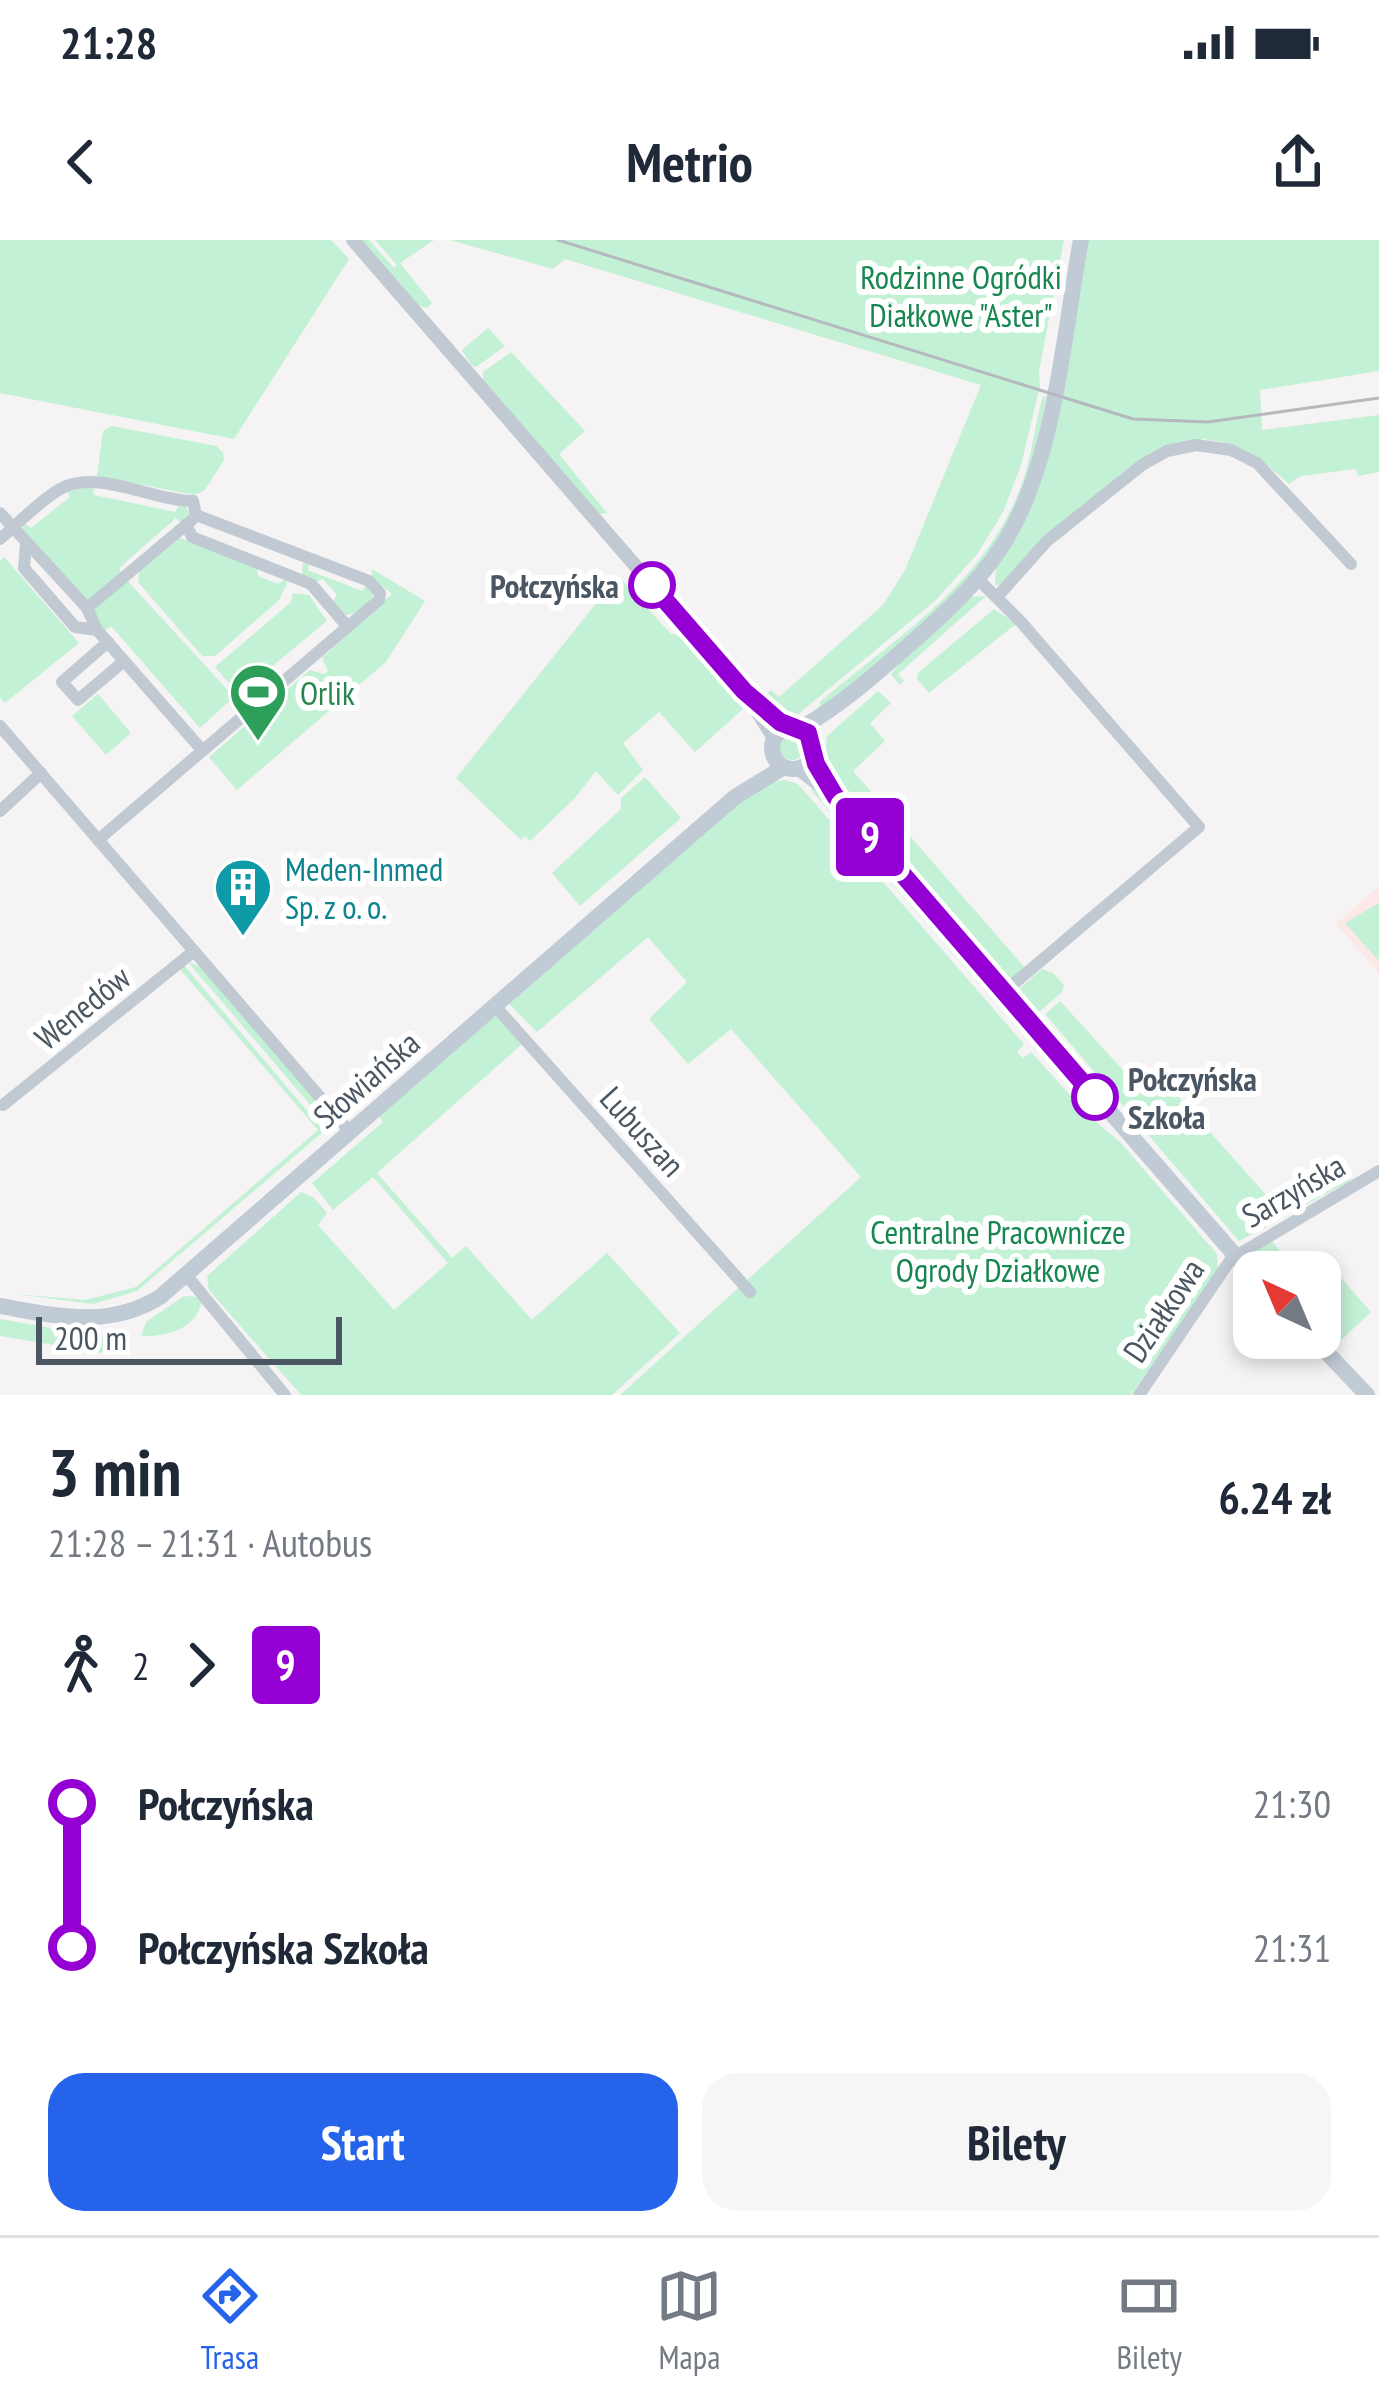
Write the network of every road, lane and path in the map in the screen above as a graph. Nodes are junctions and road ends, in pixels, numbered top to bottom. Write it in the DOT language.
graph roads {
  1 [pos="353,240"];
  2 [pos="1081,240"];
  3 [pos="0,512"];
  4 [pos="192,520"];
  5 [pos="13,528"];
  6 [pos="0,539"];
  7 [pos="26,544"];
  8 [pos="302,554"];
  9 [pos="1351,564"];
  10 [pos="294,577"];
  11 [pos="978,578"];
  12 [pos="997,597"];
  13 [pos="87,608"];
  14 [pos="347,626"];
  15 [pos="97,631"];
  16 [pos="108,642"];
  17 [pos="124,661"];
  18 [pos="0,726"];
  19 [pos="793,747"];
  20 [pos="202,750"];
  21 [pos="41,773"];
  22 [pos="0,811"];
  23 [pos="98,840"];
  24 [pos="194,951"];
  25 [pos="1004,992"];
  26 [pos="495,1006"];
  27 [pos="3,1105"];
  28 [pos="350,1132"];
  29 [pos="1379,1171"];
  30 [pos="1243,1251"];
  31 [pos="1233,1255"];
  32 [pos="1233,1257"];
  33 [pos="187,1276"];
  34 [pos="750,1292"];
  35 [pos="0,1306"];
  36 [pos="1332,1359"];
  37 [pos="285,1395"];
  38 [pos="1139,1395"];
  39 [pos="1367,1395"];
  1 -- 19 [label="street"];
  2 -- 11 [label="main road, Słowiańska"];
  3 -- 5 [label="street"];
  4 -- 5 [label="street"];
  4 -- 8 [label="street"];
  4 -- 10 [label="street"];
  4 -- 13 [label="street"];
  5 -- 6 [label="street"];
  5 -- 7 [label="street"];
  7 -- 13 [label="street"];
  7 -- 15 [label="street"];
  8 -- 10 [label="street"];
  8 -- 14 [label="street"];
  9 -- 12 [label="street"];
  10 -- 14 [label="street"];
  11 -- 12 [label="street"];
  11 -- 19 [label="main road, Słowiańska"];
  12 -- 25 [label="street"];
  13 -- 15 [label="street"];
  14 -- 20 [label="street"];
  15 -- 16 [label="street"];
  16 -- 17 [label="street"];
  16 -- 17 [label="street"];
  17 -- 20 [label="street"];
  18 -- 21 [label="street"];
  19 -- 25 [label="main road"];
  19 -- 26 [label="main road, Słowiańska"];
  20 -- 23 [label="street"];
  21 -- 22 [label="street"];
  21 -- 23 [label="street"];
  23 -- 24 [label="street"];
  24 -- 27 [label="street, Wenedów"];
  24 -- 28 [label="street"];
  25 -- 31 [label="main road"];
  26 -- 28 [label="main road, Słowiańska"];
  26 -- 34 [label="street, Lubuszan"];
  28 -- 33 [label="main road, Słowiańska"];
  29 -- 30 [label="street, Sarzyńska"];
  32 -- 38 [label="street, Działkowa"];
  33 -- 35 [label="main road, Słowiańska"];
  33 -- 37 [label="street"];
  36 -- 39 [label="main road"];
}
